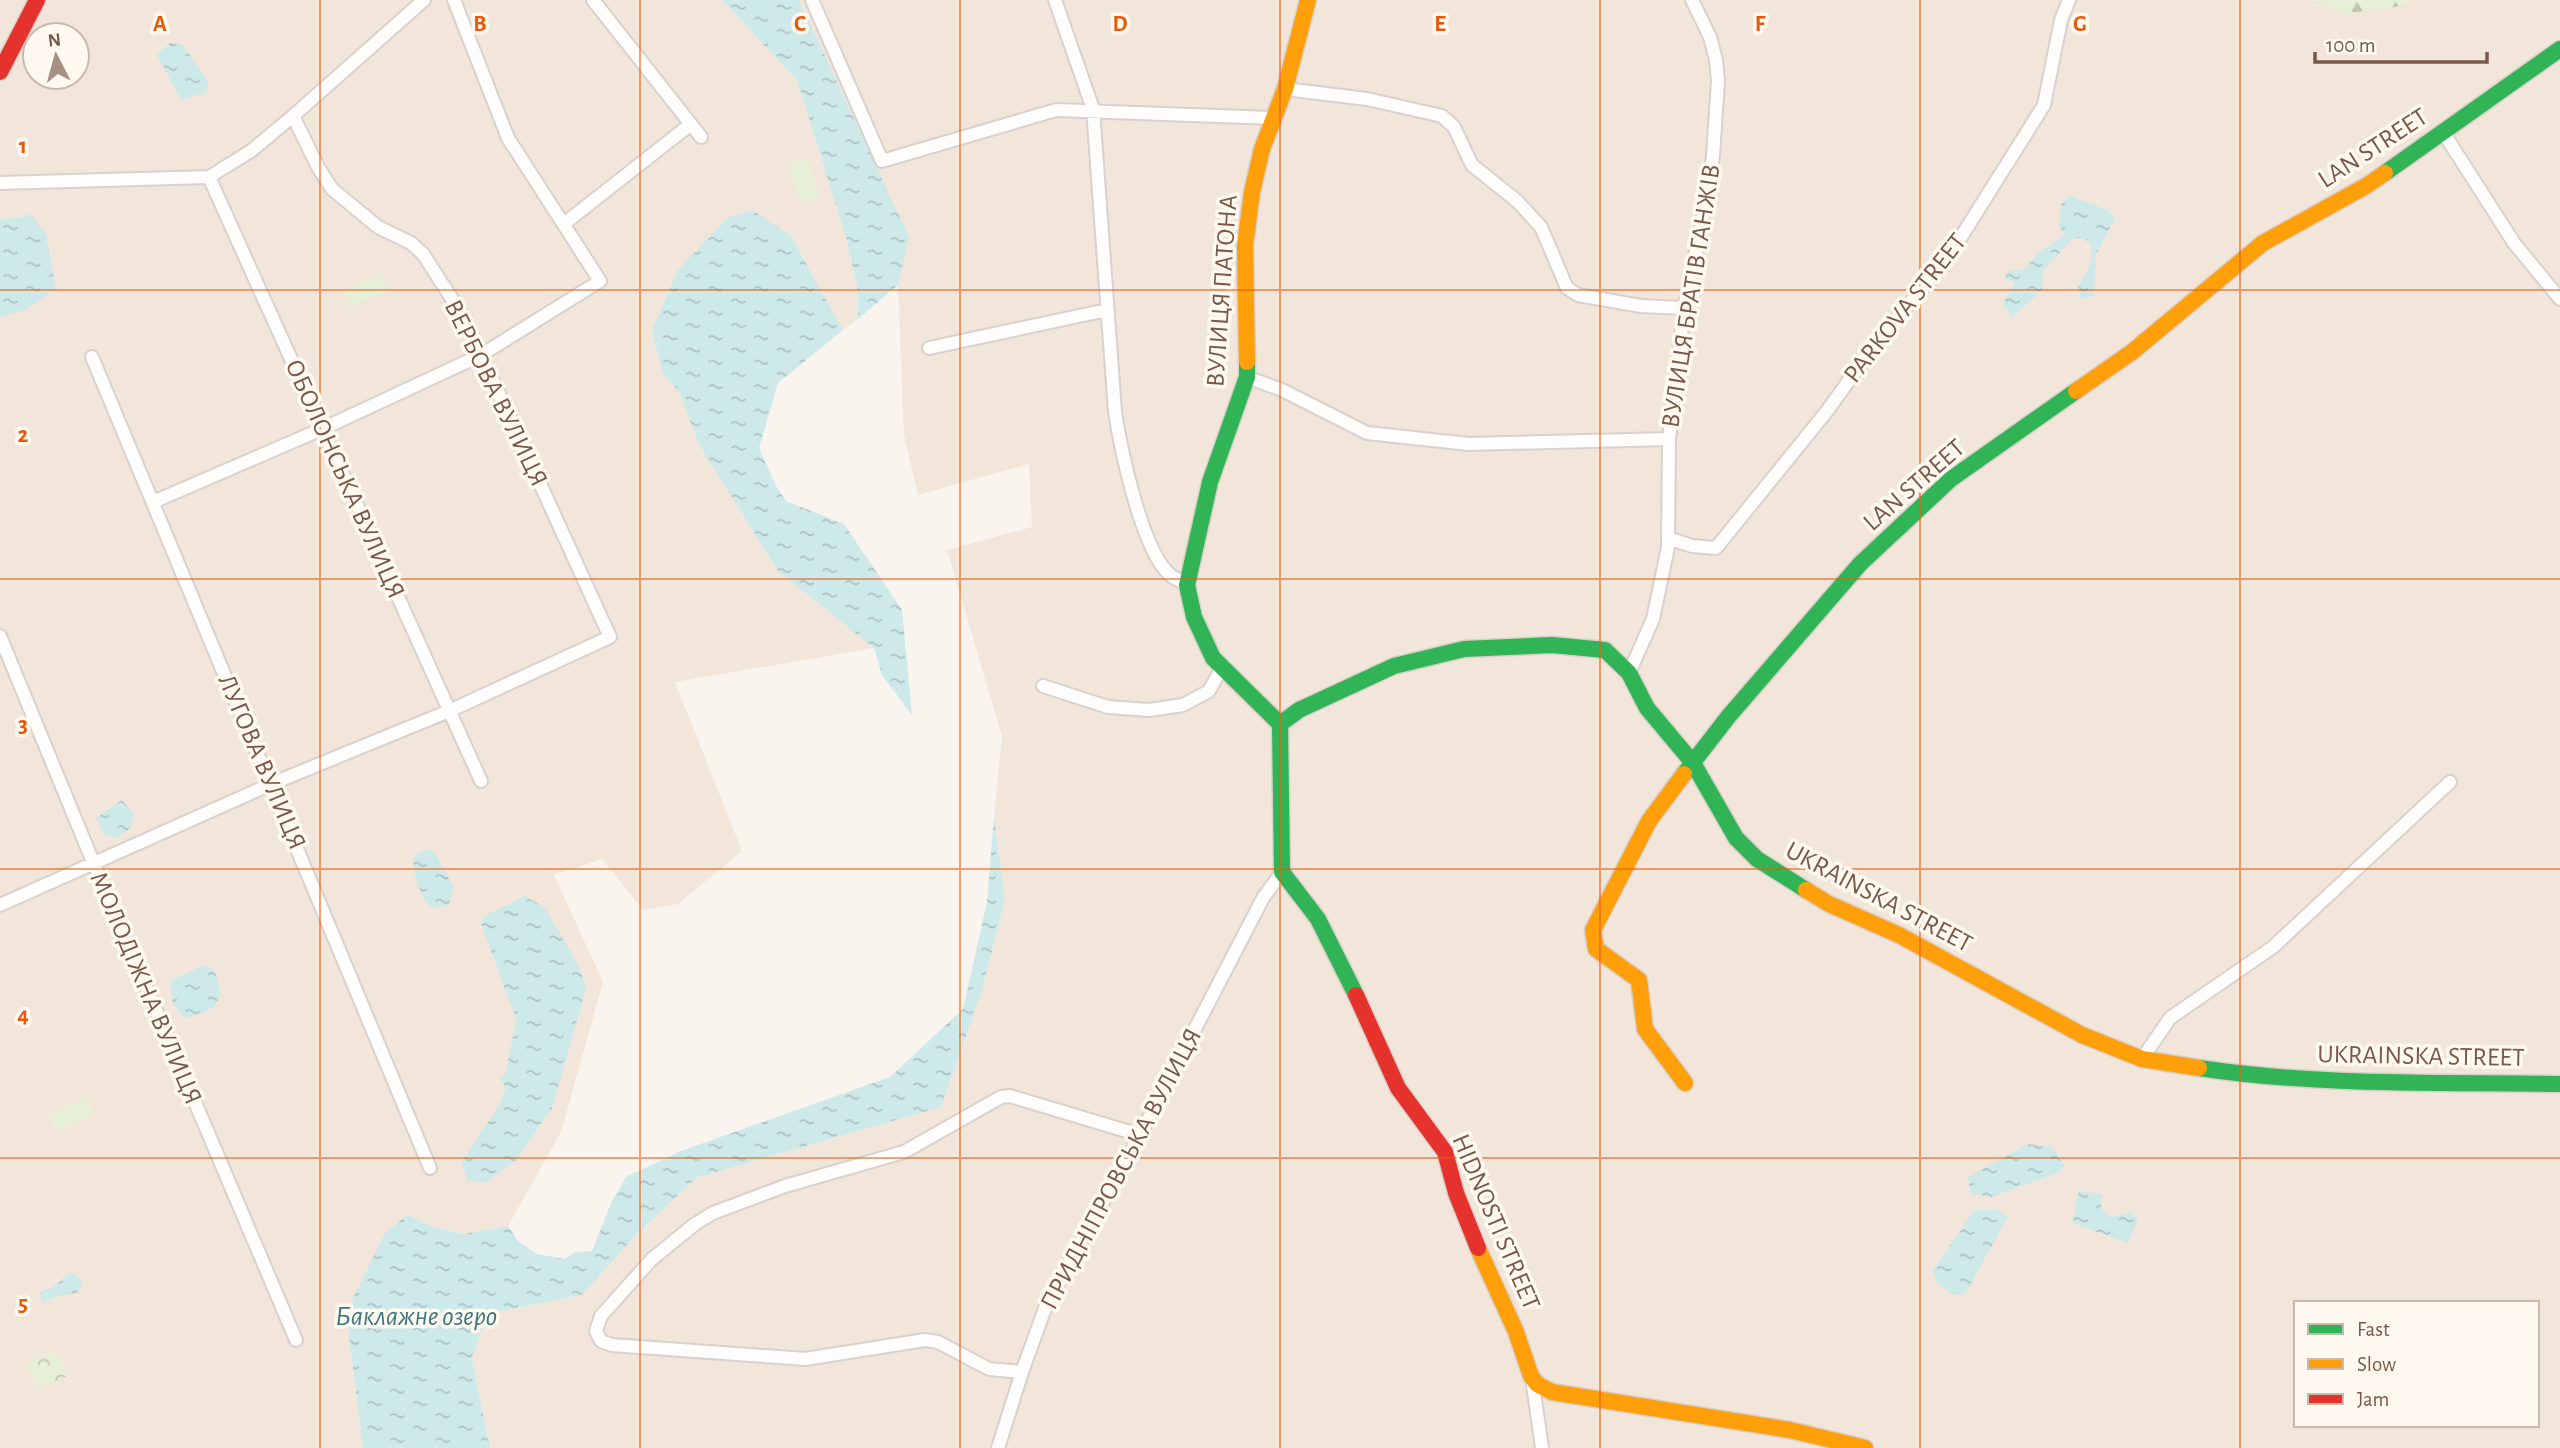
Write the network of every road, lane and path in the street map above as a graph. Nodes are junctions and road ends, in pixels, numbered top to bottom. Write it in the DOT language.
graph roads {
  1 [pos="37,0"];
  2 [pos="424,0"];
  3 [pos="454,0"];
  4 [pos="593,0"];
  5 [pos="812,0"];
  6 [pos="1055,0"];
  7 [pos="1308,0"];
  8 [pos="1692,0"];
  9 [pos="2069,0"];
  10 [pos="2560,50"];
  11 [pos="0,72"];
  12 [pos="1284,89"];
  13 [pos="1093,109"];
  14 [pos="293,116"];
  15 [pos="1274,118"];
  16 [pos="691,124"];
  17 [pos="2444,132"];
  18 [pos="701,137"];
  19 [pos="209,177"];
  20 [pos="0,183"];
  21 [pos="565,223"];
  22 [pos="2560,299"];
  23 [pos="1684,308"];
  24 [pos="1107,310"];
  25 [pos="929,348"];
  26 [pos="481,355"];
  27 [pos="92,357"];
  28 [pos="1247,377"];
  29 [pos="322,429"];
  30 [pos="1669,439"];
  31 [pos="153,502"];
  32 [pos="1668,538"];
  33 [pos="1187,585"];
  34 [pos="0,636"];
  35 [pos="1222,667"];
  36 [pos="1629,673"];
  37 [pos="1043,686"];
  38 [pos="449,711"];
  39 [pos="1280,724"];
  40 [pos="1693,762"];
  41 [pos="481,781"];
  42 [pos="2450,782"];
  43 [pos="271,784"];
  44 [pos="93,862"];
  45 [pos="1282,872"];
  46 [pos="0,905"];
  47 [pos="2143,1059"];
  48 [pos="1685,1083"];
  49 [pos="2560,1084"];
  50 [pos="1140,1135"];
  51 [pos="430,1168"];
  52 [pos="296,1340"];
  53 [pos="1022,1372"];
  54 [pos="1532,1378"];
  55 [pos="998,1448"];
  56 [pos="1542,1448"];
  57 [pos="1865,1448"];
  1 -- 11 [label="street"];
  2 -- 14 [label="street"];
  3 -- 21 [label="street"];
  4 -- 16 [label="street"];
  5 -- 13 [label="street"];
  6 -- 13 [label="street"];
  7 -- 12 [label="street, ВУЛИЦЯ ПАТОНА"];
  8 -- 23 [label="street, ВУЛИЦЯ БРАТІВ ГАНЖІВ"];
  9 -- 32 [label="street, PARKOVA STREET"];
  10 -- 17 [label="street, LAN STREET"];
  12 -- 15 [label="street, ВУЛИЦЯ ПАТОНА"];
  12 -- 23 [label="street"];
  13 -- 15 [label="street"];
  13 -- 24 [label="street"];
  14 -- 19 [label="street"];
  14 -- 26 [label="street, ВЕРБОВА ВУЛИЦЯ"];
  15 -- 28 [label="street, ВУЛИЦЯ ПАТОНА"];
  16 -- 18 [label="street"];
  16 -- 21 [label="street"];
  17 -- 22 [label="street"];
  17 -- 40 [label="street, LAN STREET"];
  19 -- 20 [label="street"];
  19 -- 29 [label="street, ОБОЛОНСЬКА ВУЛИЦЯ"];
  21 -- 26 [label="street"];
  23 -- 30 [label="street, ВУЛИЦЯ БРАТІВ ГАНЖІВ"];
  24 -- 25 [label="street"];
  24 -- 33 [label="street"];
  26 -- 29 [label="street"];
  26 -- 38 [label="street, ВЕРБОВА ВУЛИЦЯ"];
  27 -- 31 [label="street, ЛУГОВА ВУЛИЦЯ"];
  28 -- 30 [label="street"];
  28 -- 33 [label="street, ВУЛИЦЯ ПАТОНА"];
  29 -- 31 [label="street"];
  29 -- 38 [label="street, ОБОЛОНСЬКА ВУЛИЦЯ"];
  30 -- 32 [label="street, ВУЛИЦЯ БРАТІВ ГАНЖІВ"];
  31 -- 43 [label="street, ЛУГОВА ВУЛИЦЯ"];
  32 -- 36 [label="street, ВУЛИЦЯ БРАТІВ ГАНЖІВ"];
  33 -- 35 [label="street"];
  34 -- 44 [label="street, МОЛОДІЖНА ВУЛИЦЯ"];
  35 -- 37 [label="street"];
  35 -- 39 [label="street"];
  36 -- 39 [label="street, UKRAINSKA STREET"];
  36 -- 40 [label="street, UKRAINSKA STREET"];
  38 -- 41 [label="street, ОБОЛОНСЬКА ВУЛИЦЯ"];
  38 -- 43 [label="street"];
  39 -- 45 [label="street"];
  40 -- 47 [label="street, UKRAINSKA STREET"];
  40 -- 48 [label="street, LAN STREET"];
  42 -- 47 [label="street"];
  43 -- 44 [label="street"];
  43 -- 51 [label="street, ЛУГОВА ВУЛИЦЯ"];
  44 -- 46 [label="street"];
  44 -- 52 [label="street, МОЛОДІЖНА ВУЛИЦЯ"];
  45 -- 50 [label="street, ПРИДНІПРОВСЬКА ВУЛИЦЯ"];
  45 -- 54 [label="street, HIDNOSTI STREET"];
  47 -- 49 [label="street, UKRAINSKA STREET"];
  50 -- 53 [label="street, ПРИДНІПРОВСЬКА ВУЛИЦЯ"];
  50 -- 53 [label="street"];
  53 -- 55 [label="street, ПРИДНІПРОВСЬКА ВУЛИЦЯ"];
  54 -- 56 [label="street, HIDNOSTI STREET"];
  54 -- 57 [label="street"];
}
